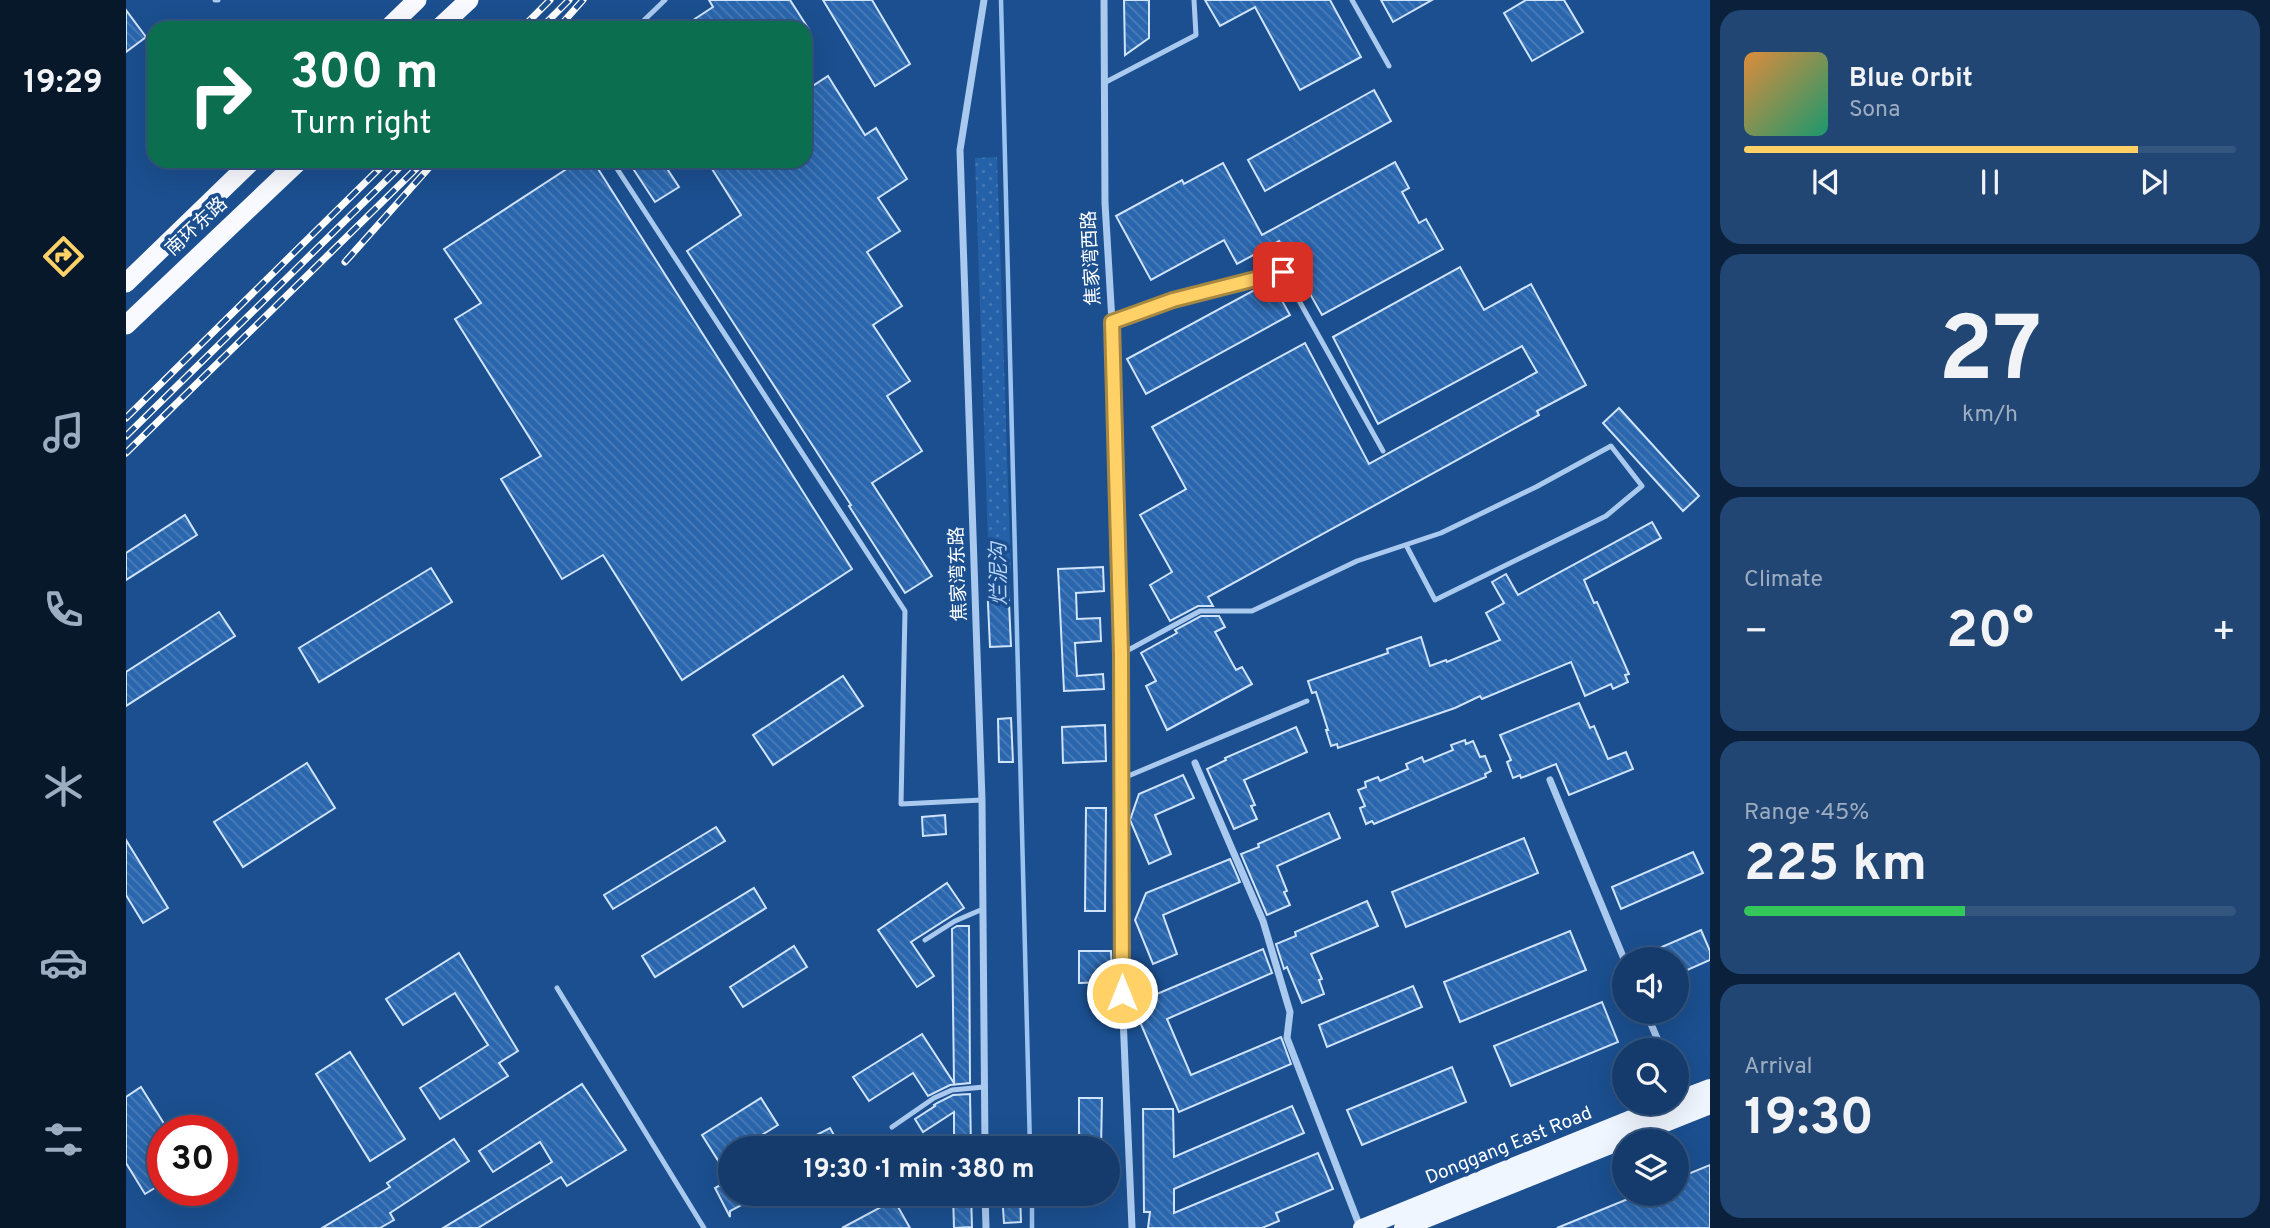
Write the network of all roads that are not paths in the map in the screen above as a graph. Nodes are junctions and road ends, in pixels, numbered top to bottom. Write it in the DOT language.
graph roads {
  1 [pos="417,0"];
  2 [pos="469,0"];
  3 [pos="665,0"];
  4 [pos="984,0"];
  5 [pos="1104,0"];
  6 [pos="1194,0"];
  7 [pos="1352,0"];
  8 [pos="395,21"];
  9 [pos="446,21"];
  10 [pos="643,21"];
  11 [pos="1389,66"];
  12 [pos="1104,83"];
  13 [pos="244,168"];
  14 [pos="292,168"];
  15 [pos="617,168"];
  16 [pos="126,283"];
  17 [pos="1112,322"];
  18 [pos="126,325"];
  19 [pos="1382,451"];
  20 [pos="1406,545"];
  21 [pos="1121,654"];
  22 [pos="1307,701"];
  23 [pos="1195,763"];
  24 [pos="1121,779"];
  25 [pos="1550,780"];
  26 [pos="982,800"];
  27 [pos="983,909"];
  28 [pos="925,940"];
  29 [pos="1619,947"];
  30 [pos="557,988"];
  31 [pos="984,1087"];
  32 [pos="1710,1088"];
  33 [pos="1689,1095"];
  34 [pos="1710,1105"];
  35 [pos="1639,1115"];
  36 [pos="892,1127"];
  37 [pos="985,1136"];
  38 [pos="985,1206"];
  39 [pos="704,1228"];
  40 [pos="986,1228"];
  41 [pos="1132,1228"];
  42 [pos="1361,1228"];
  43 [pos="1403,1228"];
  1 -- 8 [label="highway"];
  2 -- 9 [label="highway"];
  3 -- 10 [label="lane"];
  4 -- 26 [label="street, 焦家湾东路"];
  5 -- 12 [label="street, 焦家湾西路"];
  6 -- 12 [label="lane"];
  7 -- 11 [label="lane"];
  12 -- 17 [label="street, 焦家湾西路"];
  13 -- 16 [label="highway, 南环东路"];
  14 -- 18 [label="highway, 南环东路"];
  15 -- 26 [label="lane"];
  17 -- 19 [label="lane"];
  17 -- 21 [label="street, 焦家湾西路"];
  20 -- 20 [label="lane"];
  20 -- 21 [label="lane"];
  21 -- 24 [label="street, 焦家湾西路"];
  22 -- 24 [label="lane"];
  23 -- 42 [label="street"];
  24 -- 41 [label="street, 焦家湾西路"];
  25 -- 29 [label="street"];
  26 -- 27 [label="street, 焦家湾东路"];
  27 -- 28 [label="lane"];
  27 -- 31 [label="street, 焦家湾东路"];
  30 -- 39 [label="lane"];
  31 -- 36 [label="lane"];
  31 -- 37 [label="street, 焦家湾东路"];
  32 -- 33 [label="main road, Donggang East Road"];
  34 -- 43 [label="main road, Donggang East Road"];
  35 -- 42 [label="main road, Donggang East Road"];
  38 -- 40 [label="street"];
}
